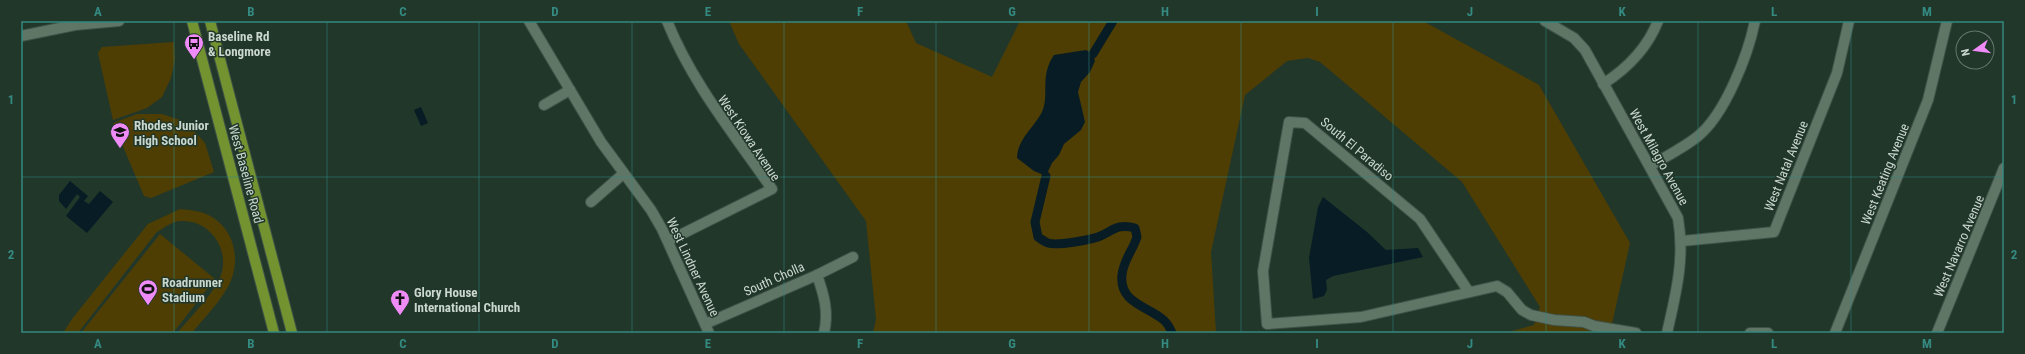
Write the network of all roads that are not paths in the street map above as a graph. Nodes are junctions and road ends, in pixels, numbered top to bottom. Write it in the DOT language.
graph roads {
  1 [pos="119,21"];
  2 [pos="192,21"];
  3 [pos="210,21"];
  4 [pos="529,21"];
  5 [pos="667,21"];
  6 [pos="1658,21"];
  7 [pos="1755,21"];
  8 [pos="1849,21"];
  9 [pos="1947,21"];
  10 [pos="75,23"];
  11 [pos="1552,23"];
  12 [pos="21,36"];
  13 [pos="1603,84"];
  14 [pos="570,90"];
  15 [pos="544,105"];
  16 [pos="1650,166"];
  17 [pos="2004,168"];
  18 [pos="623,174"];
  19 [pos="591,202"];
  20 [pos="668,241"];
  21 [pos="1682,241"];
  22 [pos="852,257"];
  23 [pos="817,275"];
  24 [pos="1469,292"];
  25 [pos="707,328"];
  26 [pos="1267,328"];
  27 [pos="274,333"];
  28 [pos="292,333"];
  29 [pos="824,333"];
  30 [pos="1636,333"];
  31 [pos="1667,333"];
  32 [pos="1750,333"];
  33 [pos="1768,333"];
  34 [pos="1836,333"];
  35 [pos="1936,333"];
  1 -- 10 [label="street"];
  2 -- 27 [label="main road, West Baseline Road"];
  3 -- 28 [label="main road, West Baseline Road"];
  4 -- 14 [label="street, West Lindner Avenue"];
  5 -- 20 [label="street, West Kiowa Avenue"];
  6 -- 13 [label="street"];
  7 -- 16 [label="street"];
  8 -- 21 [label="street, West Natal Avenue"];
  9 -- 34 [label="street, West Keating Avenue"];
  10 -- 12 [label="street"];
  11 -- 13 [label="street, West Milagro Avenue"];
  13 -- 16 [label="street, West Milagro Avenue"];
  14 -- 15 [label="street"];
  14 -- 18 [label="street, West Lindner Avenue"];
  16 -- 21 [label="street, West Milagro Avenue"];
  17 -- 35 [label="street, West Navarro Avenue"];
  18 -- 19 [label="street"];
  18 -- 20 [label="street, West Lindner Avenue"];
  20 -- 25 [label="street, West Lindner Avenue"];
  21 -- 31 [label="street, West Milagro Avenue"];
  22 -- 23 [label="street, South Cholla"];
  23 -- 25 [label="street, South Cholla"];
  23 -- 29 [label="street"];
  24 -- 26 [label="street, South El Paradiso"];
  24 -- 26 [label="street, South El Paradiso"];
  24 -- 30 [label="street, South El Paradiso"];
  32 -- 33 [label="street"];
}
